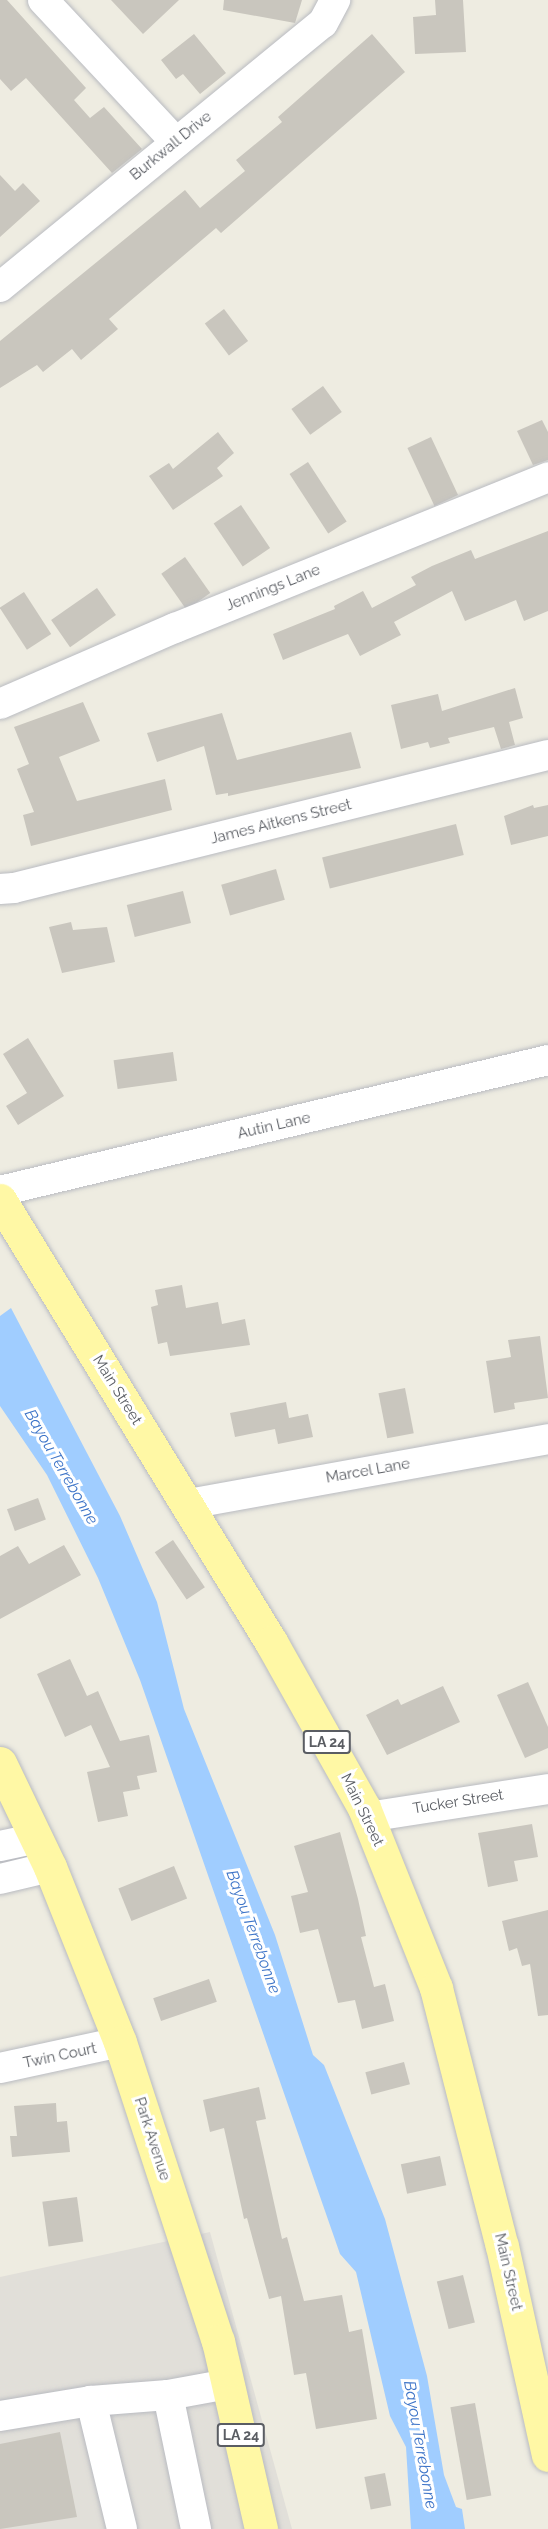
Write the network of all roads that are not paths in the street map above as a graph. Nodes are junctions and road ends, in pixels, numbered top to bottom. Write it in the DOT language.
graph roads {
  1 [pos="43,0"];
  2 [pos="335,0"];
  3 [pos="176,142"];
  4 [pos="0,287"];
  5 [pos="548,477"];
  6 [pos="0,704"];
  7 [pos="548,755"];
  8 [pos="5,893"];
  9 [pos="548,1060"];
  10 [pos="0,1191"];
  11 [pos="0,1200"];
  12 [pos="548,1439"];
  13 [pos="188,1504"];
  14 [pos="0,1763"];
  15 [pos="548,1789"];
  16 [pos="368,1817"];
  17 [pos="37,1838"];
  18 [pos="0,1846"];
  19 [pos="50,1867"];
  20 [pos="0,1879"];
  21 [pos="120,2042"];
  22 [pos="0,2068"];
  23 [pos="228,2384"];
  24 [pos="168,2395"];
  25 [pos="91,2402"];
  26 [pos="0,2416"];
  27 [pos="548,2455"];
  28 [pos="122,2529"];
  29 [pos="196,2529"];
  30 [pos="261,2529"];
  1 -- 3 [label="street"];
  2 -- 3 [label="street, Burkwall Drive"];
  3 -- 4 [label="street, Burkwall Drive"];
  5 -- 6 [label="street, Jennings Lane"];
  7 -- 8 [label="street, James Aitkens Street"];
  9 -- 10 [label="street, Autin Lane"];
  11 -- 13 [label="main road, Main Street / LA 24"];
  12 -- 13 [label="street, Marcel Lane"];
  13 -- 16 [label="main road, Main Street / LA 24"];
  14 -- 17 [label="main road, Park Avenue / LA 24"];
  15 -- 16 [label="street, Tucker Street"];
  16 -- 27 [label="main road, Main Street / LA 24"];
  17 -- 18 [label="street"];
  17 -- 19 [label="main road, Park Avenue / LA 24"];
  19 -- 20 [label="street"];
  19 -- 21 [label="main road, Park Avenue / LA 24"];
  21 -- 22 [label="street, Twin Court"];
  21 -- 23 [label="main road, Park Avenue / LA 24"];
  23 -- 24 [label="street"];
  23 -- 30 [label="main road, Park Avenue / LA 24"];
  24 -- 25 [label="street"];
  24 -- 29 [label="street"];
  25 -- 26 [label="street"];
  25 -- 28 [label="street"];
}
